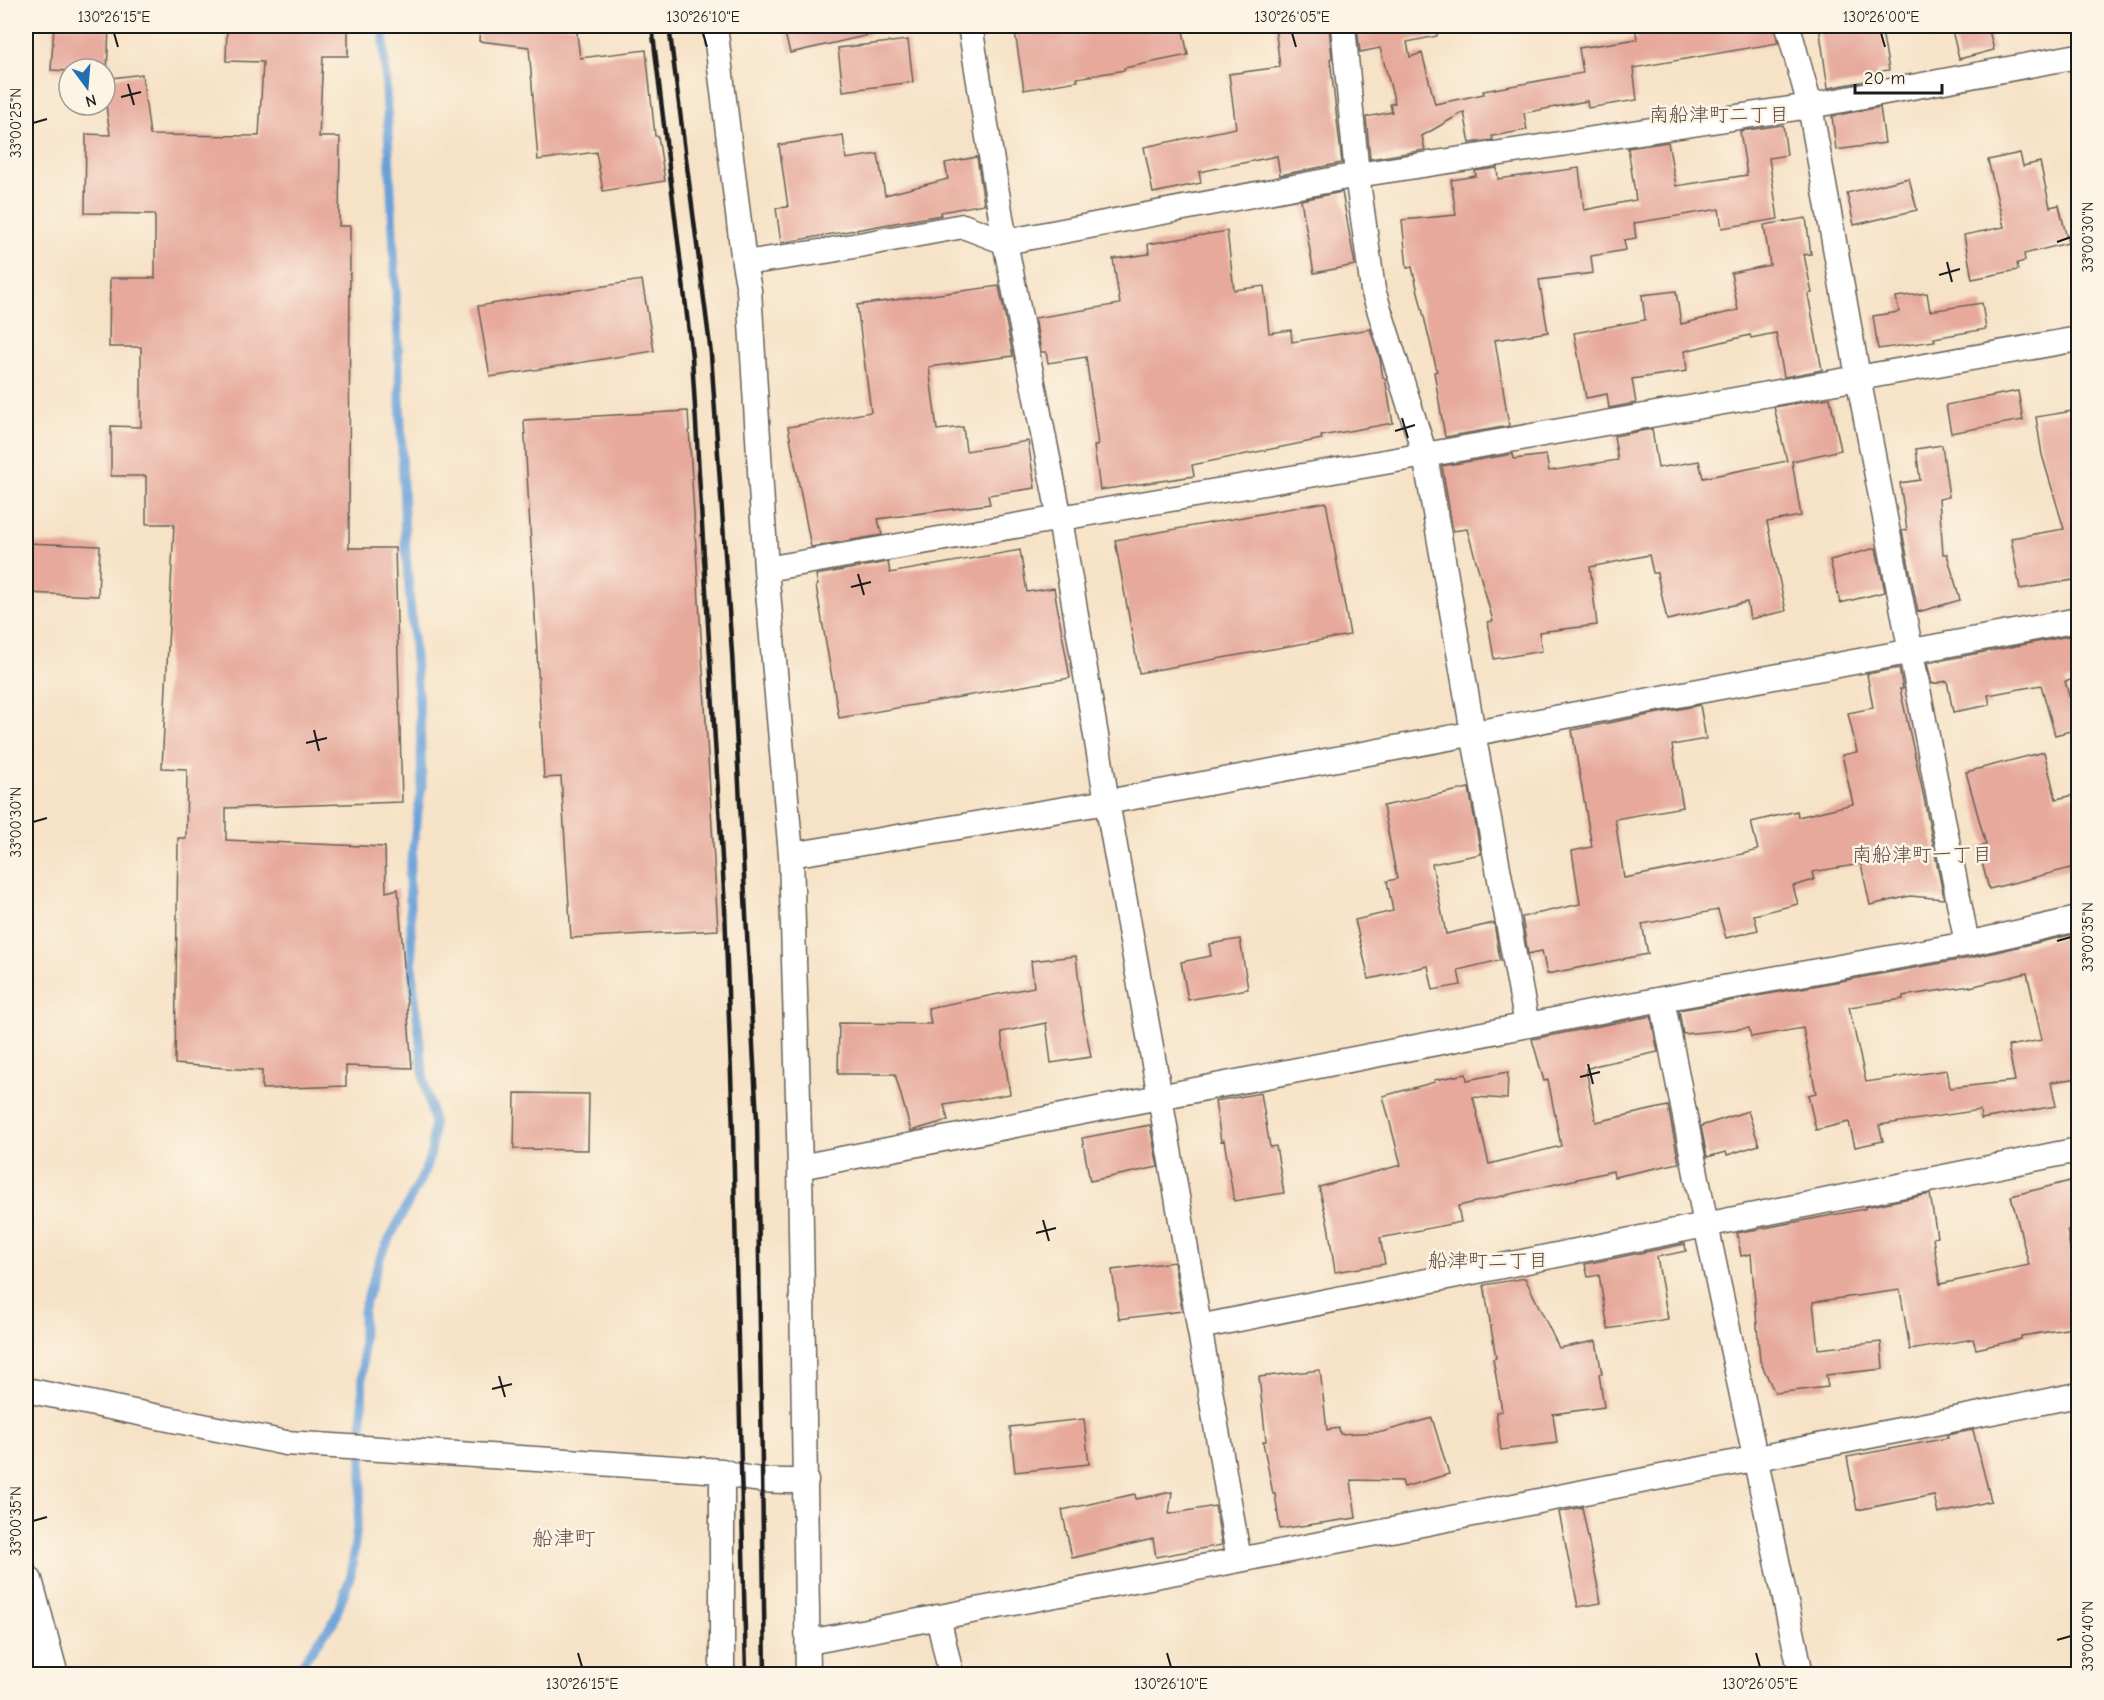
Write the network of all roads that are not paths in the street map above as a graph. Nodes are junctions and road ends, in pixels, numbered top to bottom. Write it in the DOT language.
graph roads {
  1 [pos="715,26"];
  2 [pos="970,26"];
  3 [pos="1342,26"];
  4 [pos="1788,26"];
  5 [pos="2079,56"];
  6 [pos="1810,106"];
  7 [pos="1357,175"];
  8 [pos="1005,242"];
  9 [pos="744,263"];
  10 [pos="2079,339"];
  11 [pos="1858,377"];
  12 [pos="1425,455"];
  13 [pos="1060,519"];
  14 [pos="766,568"];
  15 [pos="2079,620"];
  16 [pos="1911,652"];
  17 [pos="1473,733"];
  18 [pos="1107,802"];
  19 [pos="791,855"];
  20 [pos="2079,919"];
  21 [pos="1967,944"];
  22 [pos="1662,999"];
  23 [pos="1527,1025"];
  24 [pos="1160,1097"];
  25 [pos="2079,1150"];
  26 [pos="800,1167"];
  27 [pos="1706,1225"];
  28 [pos="1199,1327"];
  29 [pos="26,1390"];
  30 [pos="2079,1395"];
  31 [pos="1755,1458"];
  32 [pos="722,1471"];
  33 [pos="806,1481"];
  34 [pos="1239,1560"];
  35 [pos="26,1582"];
  36 [pos="938,1617"];
  37 [pos="809,1642"];
  38 [pos="51,1674"];
  39 [pos="722,1674"];
  40 [pos="808,1674"];
  41 [pos="951,1674"];
  42 [pos="1801,1674"];
  1 -- 9 [label="street"];
  2 -- 8 [label="street"];
  3 -- 7 [label="street"];
  4 -- 6 [label="street"];
  5 -- 6 [label="street"];
  6 -- 7 [label="street"];
  6 -- 11 [label="street"];
  7 -- 8 [label="street"];
  7 -- 12 [label="street"];
  8 -- 9 [label="street"];
  8 -- 13 [label="street"];
  9 -- 14 [label="street"];
  10 -- 11 [label="street"];
  11 -- 12 [label="street"];
  11 -- 16 [label="street"];
  12 -- 13 [label="street"];
  12 -- 17 [label="street"];
  13 -- 14 [label="street"];
  13 -- 18 [label="street"];
  14 -- 19 [label="street"];
  15 -- 16 [label="street"];
  16 -- 17 [label="street"];
  16 -- 21 [label="street"];
  17 -- 18 [label="street"];
  17 -- 23 [label="street"];
  18 -- 19 [label="street"];
  18 -- 24 [label="street"];
  19 -- 26 [label="street"];
  20 -- 21 [label="street"];
  21 -- 22 [label="street"];
  22 -- 23 [label="street"];
  22 -- 27 [label="street"];
  23 -- 24 [label="street"];
  24 -- 26 [label="street"];
  24 -- 28 [label="street"];
  25 -- 27 [label="street"];
  26 -- 33 [label="street"];
  27 -- 28 [label="street"];
  27 -- 31 [label="street"];
  28 -- 34 [label="street"];
  29 -- 32 [label="street"];
  30 -- 31 [label="street"];
  31 -- 34 [label="street"];
  31 -- 42 [label="street"];
  32 -- 33 [label="street"];
  32 -- 39 [label="street"];
  33 -- 37 [label="street"];
  34 -- 36 [label="street"];
  35 -- 38 [label="highway"];
  36 -- 37 [label="street"];
  36 -- 41 [label="street"];
  37 -- 40 [label="street"];
}
